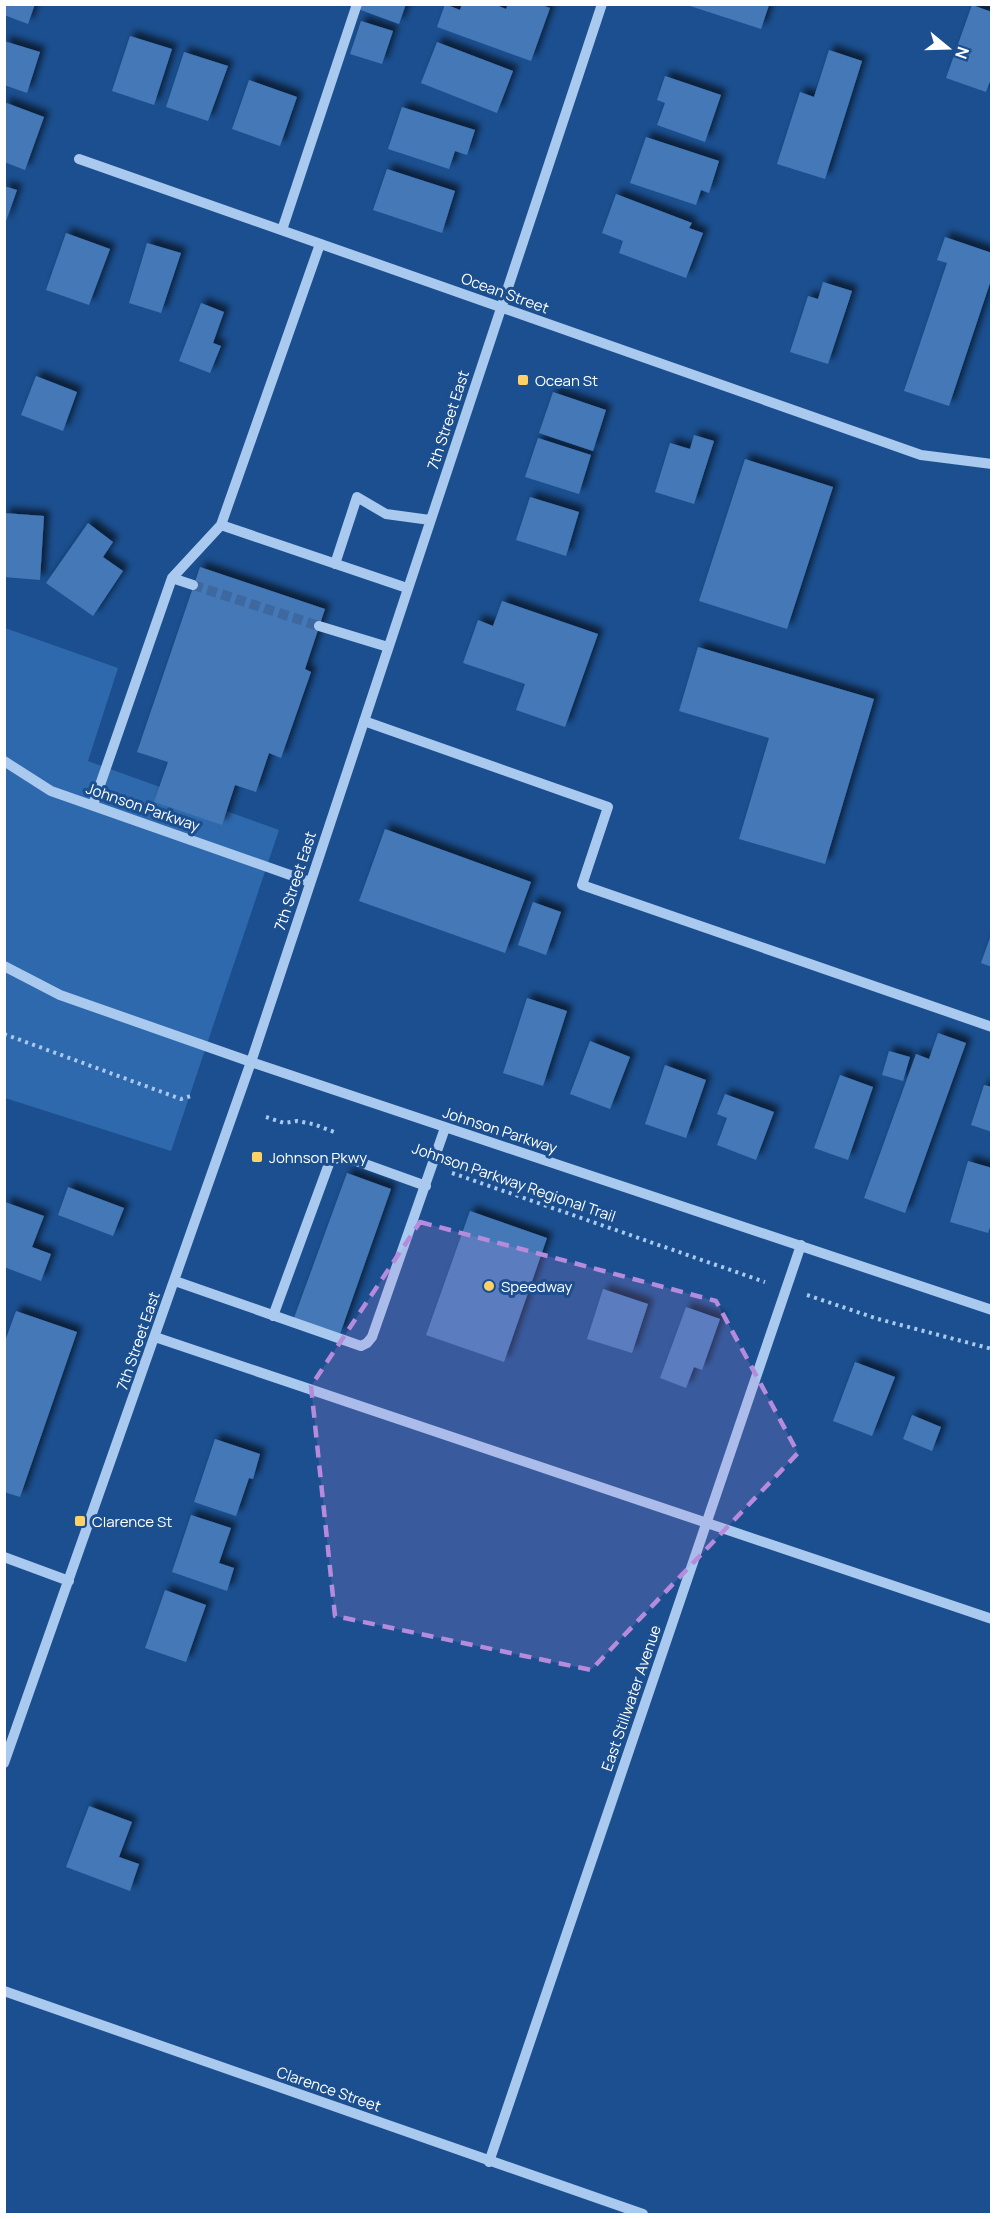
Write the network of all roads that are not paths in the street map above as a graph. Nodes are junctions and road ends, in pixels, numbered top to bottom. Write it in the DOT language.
graph roads {
  1 [pos="357,4"];
  2 [pos="602,4"];
  3 [pos="79,159"];
  4 [pos="282,230"];
  5 [pos="320,244"];
  6 [pos="501,307"];
  7 [pos="992,464"];
  8 [pos="430,520"];
  9 [pos="221,525"];
  10 [pos="336,564"];
  11 [pos="172,578"];
  12 [pos="193,585"];
  13 [pos="407,588"];
  14 [pos="319,626"];
  15 [pos="388,647"];
  16 [pos="364,722"];
  17 [pos="4,761"];
  18 [pos="93,805"];
  19 [pos="310,882"];
  20 [pos="4,966"];
  21 [pos="992,1027"];
  22 [pos="251,1062"];
  23 [pos="446,1128"];
  24 [pos="426,1186"];
  25 [pos="801,1245"];
  26 [pos="175,1281"];
  27 [pos="992,1310"];
  28 [pos="273,1316"];
  29 [pos="155,1338"];
  30 [pos="706,1523"];
  31 [pos="4,1557"];
  32 [pos="69,1581"];
  33 [pos="992,1619"];
  34 [pos="4,1763"];
  35 [pos="4,1991"];
  36 [pos="489,2162"];
  37 [pos="644,2214"];
  1 -- 4 [label="street"];
  2 -- 6 [label="street, 7th Street East"];
  3 -- 4 [label="street, Ocean Street"];
  4 -- 5 [label="street, Ocean Street"];
  5 -- 6 [label="street, Ocean Street"];
  5 -- 9 [label="street"];
  6 -- 7 [label="street, Ocean Street"];
  6 -- 8 [label="street, 7th Street East"];
  8 -- 10 [label="street"];
  8 -- 13 [label="street, 7th Street East"];
  9 -- 10 [label="street"];
  9 -- 11 [label="street"];
  10 -- 13 [label="street"];
  11 -- 12 [label="street"];
  11 -- 18 [label="street"];
  13 -- 15 [label="street, 7th Street East"];
  14 -- 15 [label="street"];
  15 -- 16 [label="street, 7th Street East"];
  16 -- 19 [label="street, 7th Street East"];
  16 -- 21 [label="street"];
  17 -- 18 [label="street, Johnson Parkway"];
  18 -- 19 [label="street, Johnson Parkway"];
  19 -- 22 [label="street, 7th Street East"];
  20 -- 22 [label="street, Johnson Parkway"];
  22 -- 23 [label="street, Johnson Parkway"];
  22 -- 26 [label="street, 7th Street East"];
  23 -- 24 [label="street"];
  23 -- 25 [label="street, Johnson Parkway"];
  24 -- 28 [label="street"];
  24 -- 28 [label="street"];
  25 -- 27 [label="street, Johnson Parkway"];
  25 -- 30 [label="street, East Stillwater Avenue"];
  26 -- 28 [label="street"];
  26 -- 29 [label="street, 7th Street East"];
  29 -- 30 [label="street"];
  29 -- 32 [label="street, 7th Street East"];
  30 -- 33 [label="street"];
  30 -- 36 [label="street, East Stillwater Avenue"];
  31 -- 32 [label="street"];
  32 -- 34 [label="street, 7th Street East"];
  35 -- 36 [label="street, Clarence Street"];
  36 -- 37 [label="street, Clarence Street"];
}
